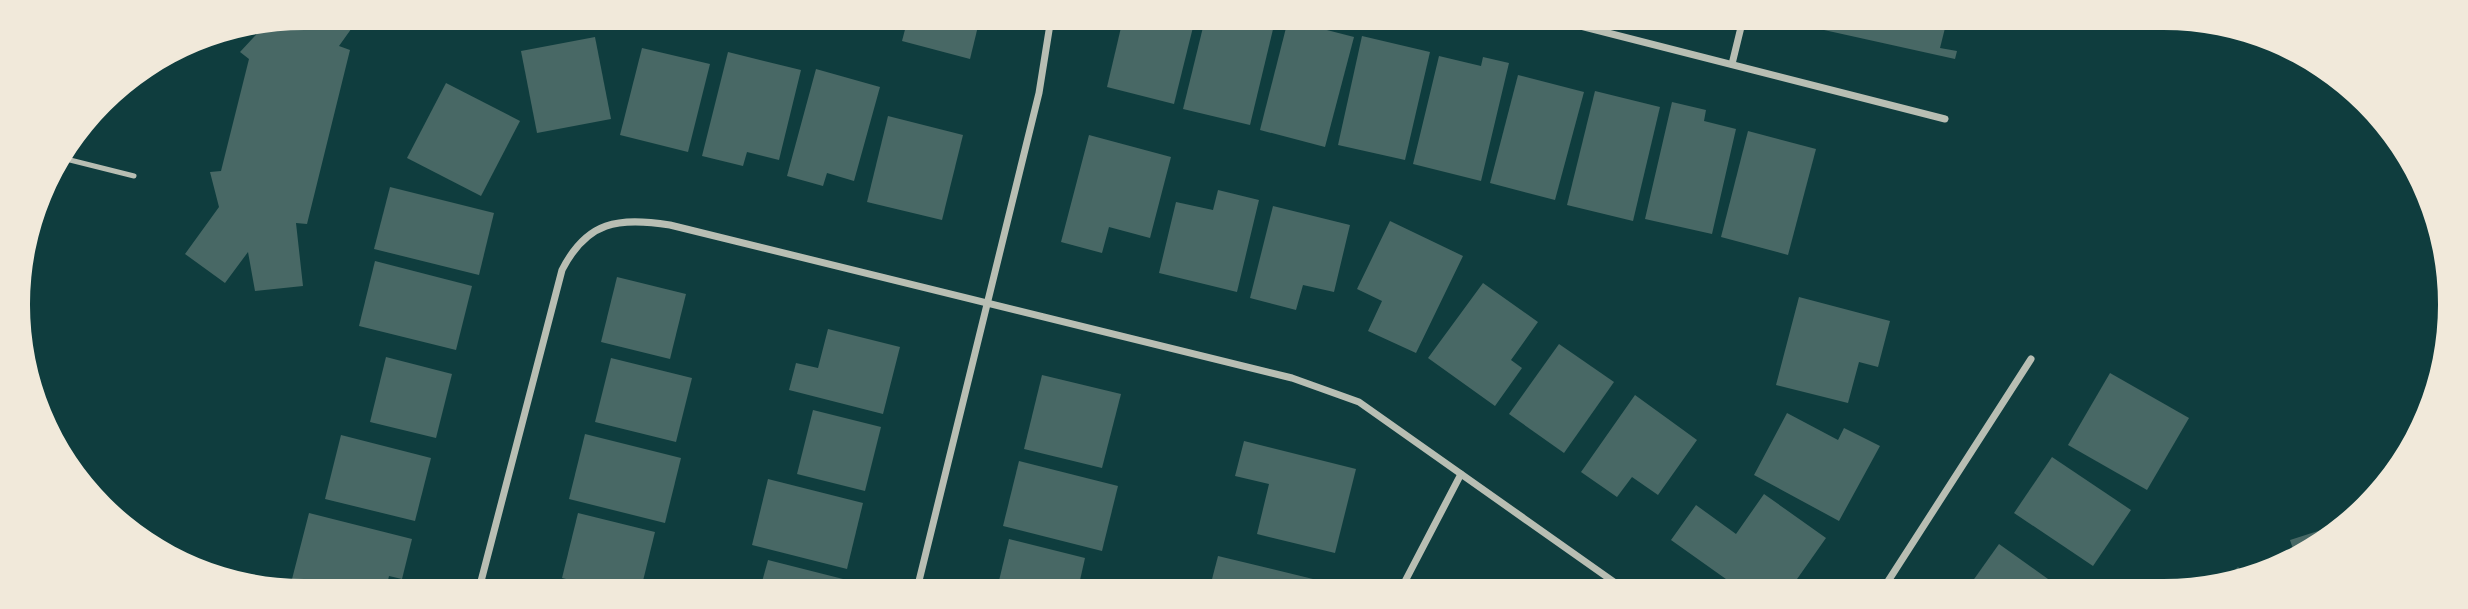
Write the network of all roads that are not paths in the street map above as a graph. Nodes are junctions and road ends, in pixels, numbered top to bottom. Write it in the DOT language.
graph roads {
  1 [pos="1049,30"];
  2 [pos="1597,30"];
  3 [pos="1740,30"];
  4 [pos="1732,64"];
  5 [pos="1945,119"];
  6 [pos="71,160"];
  7 [pos="134,176"];
  8 [pos="987,304"];
  9 [pos="2031,359"];
  10 [pos="1461,474"];
  11 [pos="482,579"];
  12 [pos="919,579"];
  13 [pos="1406,579"];
  14 [pos="1610,579"];
  15 [pos="1889,579"];
  1 -- 8 [label="street"];
  2 -- 4 [label="street"];
  3 -- 4 [label="street"];
  4 -- 5 [label="street"];
  6 -- 7 [label="lane"];
  8 -- 10 [label="street"];
  8 -- 11 [label="street"];
  8 -- 12 [label="street"];
  9 -- 15 [label="street"];
  10 -- 13 [label="street"];
  10 -- 14 [label="street"];
}
